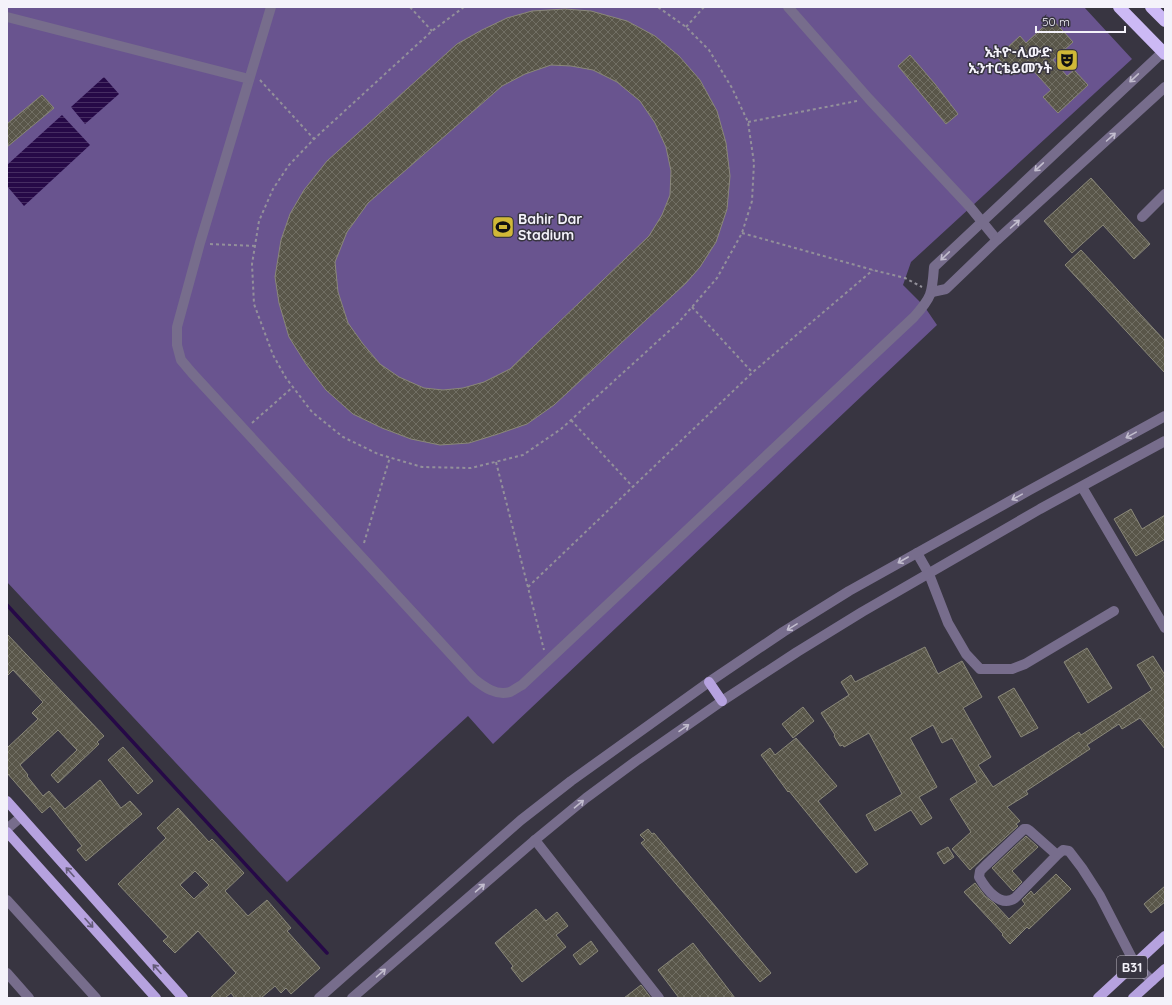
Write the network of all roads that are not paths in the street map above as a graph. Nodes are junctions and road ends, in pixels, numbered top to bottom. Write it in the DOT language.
graph roads {
  1 [pos="271,7"];
  2 [pos="788,7"];
  3 [pos="1119,7"];
  4 [pos="1151,7"];
  5 [pos="7,17"];
  6 [pos="1165,21"];
  7 [pos="1164,52"];
  8 [pos="251,75"];
  9 [pos="1165,87"];
  10 [pos="1165,194"];
  11 [pos="1142,217"];
  12 [pos="982,221"];
  13 [pos="998,240"];
  14 [pos="932,292"];
  15 [pos="1165,416"];
  16 [pos="1165,441"];
  17 [pos="1082,487"];
  18 [pos="917,553"];
  19 [pos="929,574"];
  20 [pos="1114,611"];
  21 [pos="1165,628"];
  22 [pos="709,682"];
  23 [pos="722,701"];
  24 [pos="7,801"];
  25 [pos="21,817"];
  26 [pos="7,830"];
  27 [pos="535,840"];
  28 [pos="1057,855"];
  29 [pos="7,900"];
  30 [pos="1165,936"];
  31 [pos="1135,964"];
  32 [pos="1165,969"];
  33 [pos="7,973"];
  34 [pos="1152,981"];
  35 [pos="28,998"];
  36 [pos="96,998"];
  37 [pos="156,998"];
  38 [pos="183,998"];
  39 [pos="319,998"];
  40 [pos="352,998"];
  41 [pos="659,998"];
  42 [pos="1098,998"];
  43 [pos="1133,998"];
  1 -- 8 [label="street"];
  2 -- 12 [label="street"];
  3 -- 7 [label="highway"];
  4 -- 6 [label="highway"];
  5 -- 8 [label="street"];
  7 -- 12 [label="street, one-way"];
  8 -- 14 [label="street"];
  13 -- 9 [label="street, one-way"];
  10 -- 11 [label="street"];
  12 -- 13 [label="street"];
  12 -- 14 [label="street, one-way"];
  13 -- 14 [label="street"];
  15 -- 18 [label="street, one-way"];
  16 -- 17 [label="street"];
  17 -- 19 [label="street"];
  17 -- 21 [label="street"];
  18 -- 19 [label="street"];
  18 -- 22 [label="street, one-way"];
  19 -- 20 [label="street"];
  19 -- 23 [label="street"];
  22 -- 23 [label="main road"];
  22 -- 39 [label="street"];
  27 -- 23 [label="street, one-way"];
  24 -- 25 [label="main road"];
  25 -- 26 [label="street"];
  38 -- 25 [label="main road, one-way"];
  26 -- 37 [label="main road, one-way"];
  40 -- 27 [label="street, one-way"];
  27 -- 41 [label="street"];
  28 -- 28 [label="street"];
  28 -- 31 [label="street"];
  29 -- 36 [label="street"];
  30 -- 31 [label="main road, B31"];
  31 -- 34 [label="street"];
  31 -- 42 [label="main road, B31"];
  32 -- 34 [label="main road, B31"];
  33 -- 35 [label="street"];
  34 -- 43 [label="main road, B31"];
}
